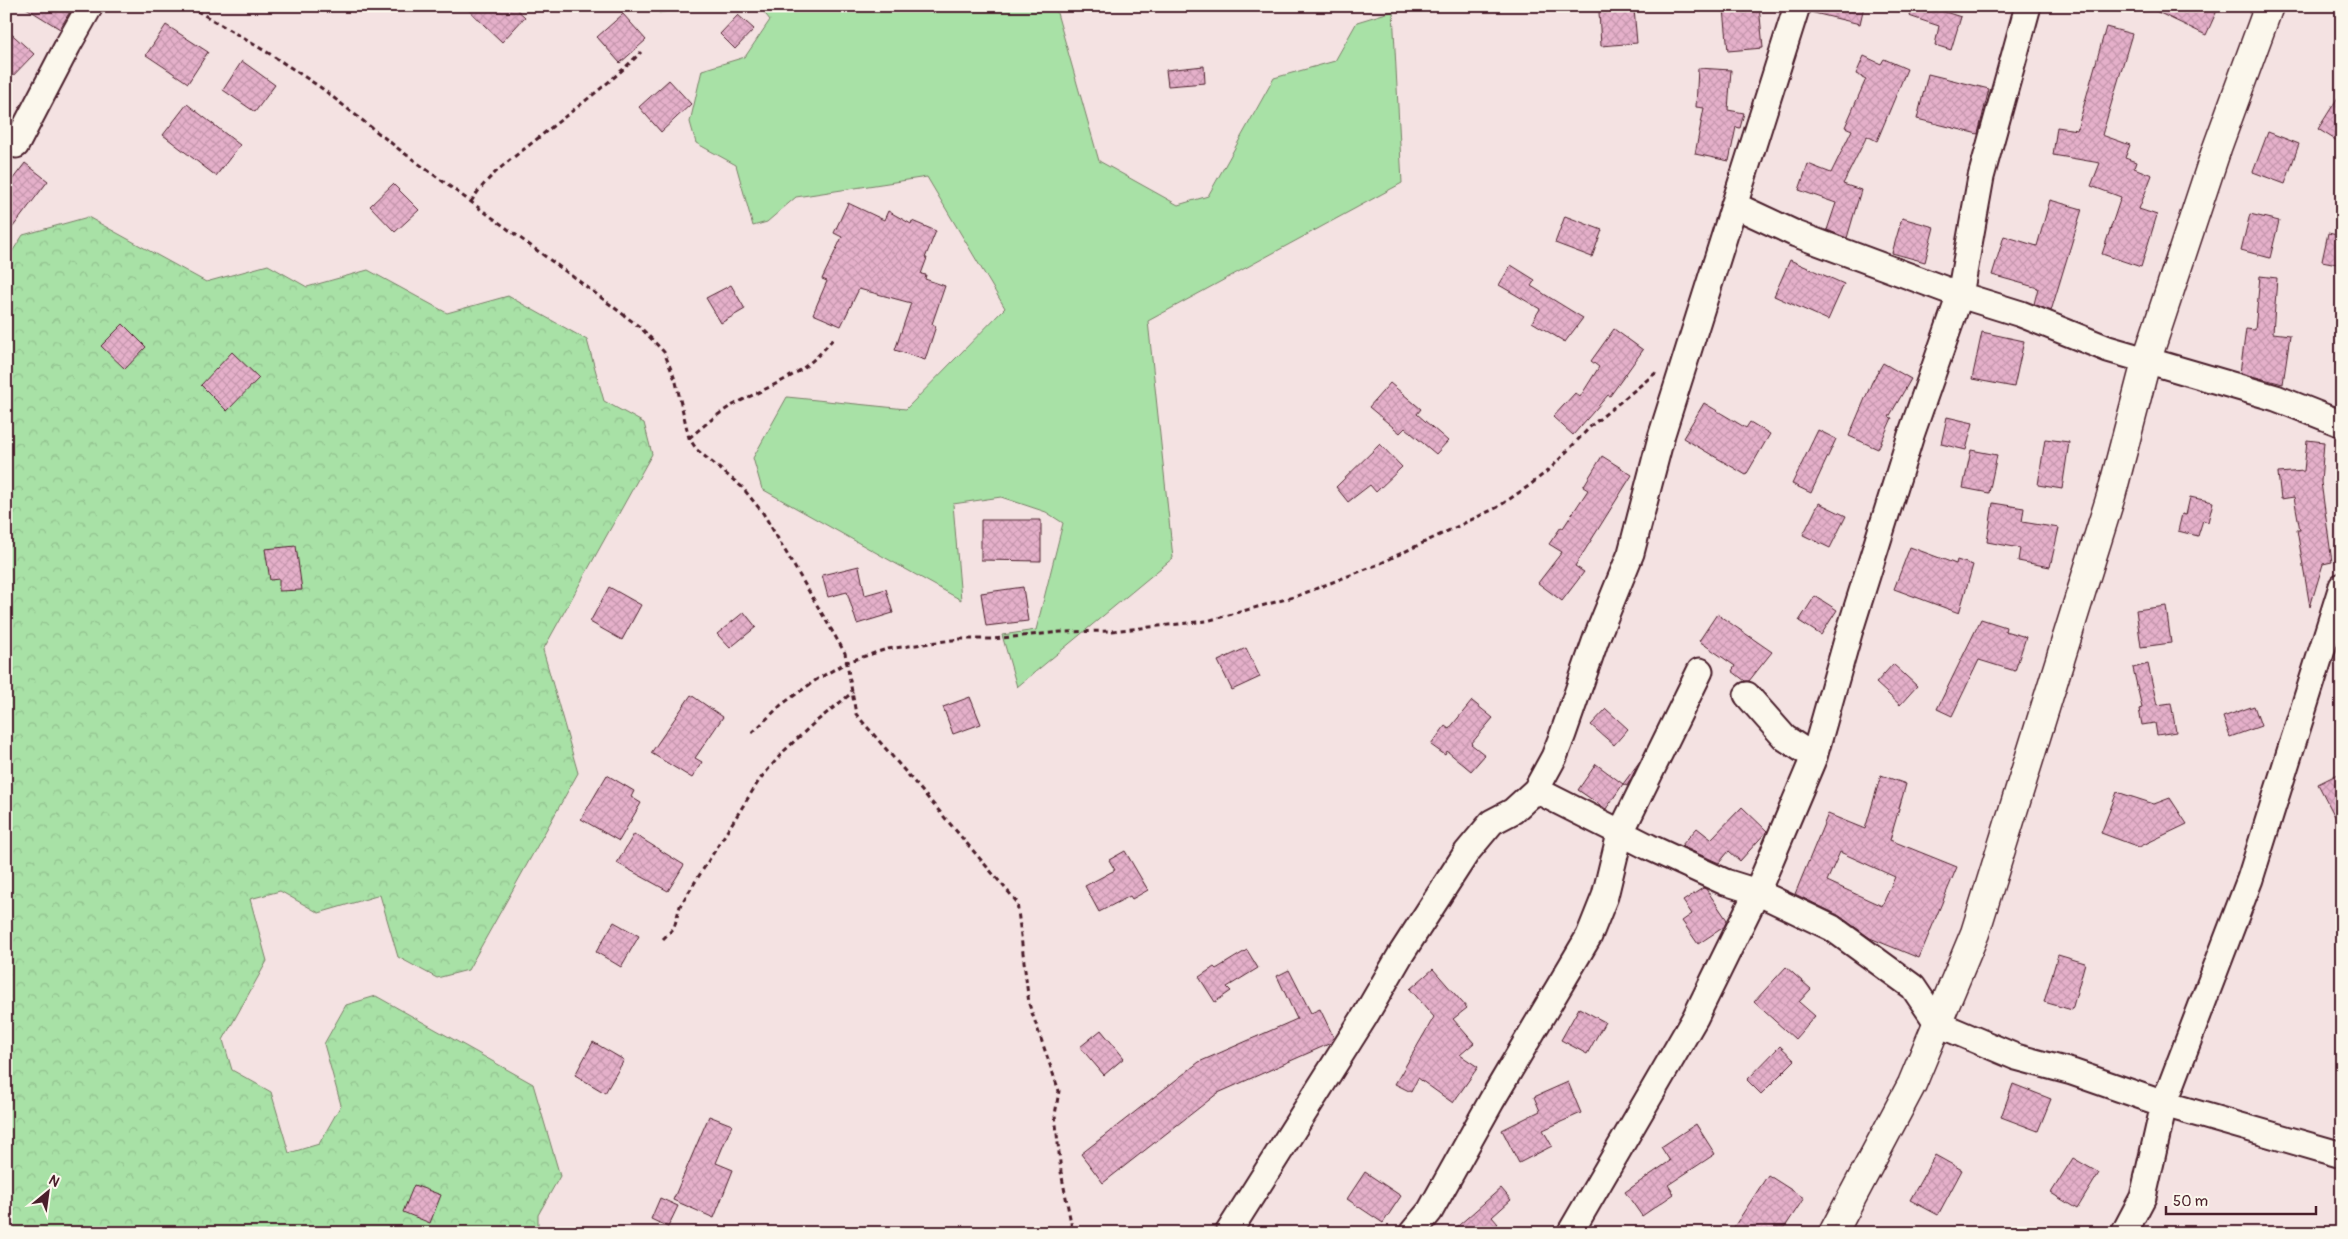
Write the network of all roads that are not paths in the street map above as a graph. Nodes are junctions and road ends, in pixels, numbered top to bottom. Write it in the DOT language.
graph roads {
  1 [pos="90,6"];
  2 [pos="1796,6"];
  3 [pos="2028,6"];
  4 [pos="2269,6"];
  5 [pos="16,145"];
  6 [pos="1734,205"];
  7 [pos="1960,295"];
  8 [pos="2146,362"];
  9 [pos="2342,424"];
  10 [pos="2342,586"];
  11 [pos="1700,671"];
  12 [pos="1747,695"];
  13 [pos="1814,757"];
  14 [pos="1536,790"];
  15 [pos="1620,834"];
  16 [pos="1757,892"];
  17 [pos="1938,1024"];
  18 [pos="2164,1104"];
  19 [pos="2342,1154"];
  20 [pos="1228,1233"];
  21 [pos="1412,1233"];
  22 [pos="1570,1233"];
  23 [pos="1833,1233"];
  24 [pos="2124,1233"];
  1 -- 5 [label="street"];
  2 -- 6 [label="street"];
  3 -- 7 [label="street"];
  4 -- 8 [label="main road"];
  6 -- 7 [label="street"];
  6 -- 14 [label="street"];
  7 -- 8 [label="street"];
  7 -- 13 [label="street"];
  8 -- 9 [label="street"];
  8 -- 17 [label="main road"];
  10 -- 18 [label="street"];
  11 -- 15 [label="street"];
  12 -- 13 [label="street"];
  13 -- 16 [label="street"];
  14 -- 15 [label="street"];
  14 -- 20 [label="street"];
  15 -- 16 [label="street"];
  15 -- 21 [label="street"];
  16 -- 17 [label="street"];
  16 -- 22 [label="street"];
  17 -- 18 [label="street"];
  17 -- 23 [label="main road"];
  18 -- 19 [label="street"];
  18 -- 24 [label="street"];
}
